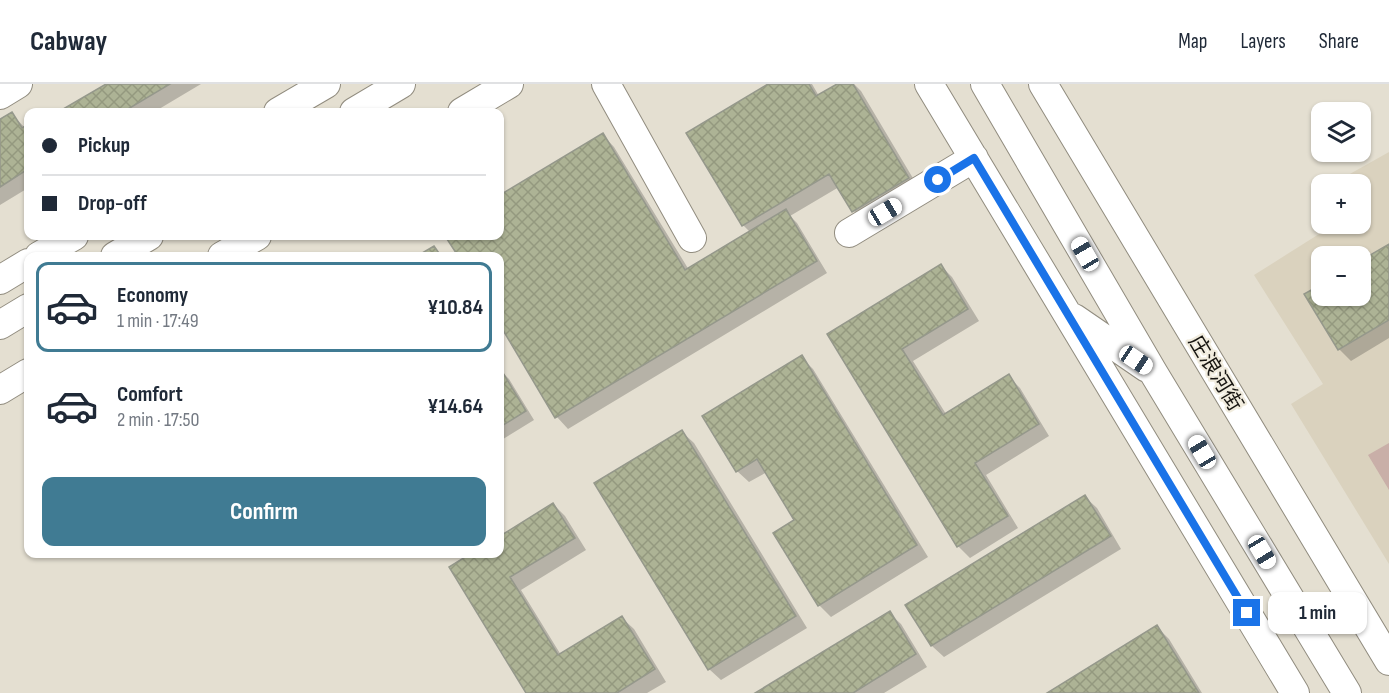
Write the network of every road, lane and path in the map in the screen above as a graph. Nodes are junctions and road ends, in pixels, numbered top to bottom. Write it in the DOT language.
graph roads {
  1 [pos="18,84"];
  2 [pos="326,84"];
  3 [pos="401,84"];
  4 [pos="509,84"];
  5 [pos="606,84"];
  6 [pos="929,84"];
  7 [pos="1043,84"];
  8 [pos="988,87"];
  9 [pos="0,94"];
  10 [pos="945,96"];
  11 [pos="291,103"];
  12 [pos="361,108"];
  13 [pos="469,108"];
  14 [pos="974,158"];
  15 [pos="849,233"];
  16 [pos="693,237"];
  17 [pos="68,240"];
  18 [pos="142,240"];
  19 [pos="250,240"];
  20 [pos="51,252"];
  21 [pos="122,252"];
  22 [pos="229,252"];
  23 [pos="24,311"];
  24 [pos="1067,313"];
  25 [pos="0,326"];
  26 [pos="1153,372"];
  27 [pos="24,375"];
  28 [pos="0,390"];
  29 [pos="1389,661"];
  30 [pos="1295,693"];
  31 [pos="1347,693"];
  1 -- 9 [label="street"];
  2 -- 11 [label="street"];
  3 -- 12 [label="street"];
  4 -- 13 [label="street"];
  5 -- 16 [label="street"];
  6 -- 10 [label="street"];
  7 -- 29 [label="street, 庄浪河街"];
  8 -- 26 [label="street"];
  10 -- 14 [label="street"];
  14 -- 15 [label="street"];
  14 -- 24 [label="street"];
  17 -- 20 [label="street"];
  18 -- 21 [label="street"];
  19 -- 22 [label="street"];
  23 -- 25 [label="street"];
  24 -- 26 [label="street"];
  24 -- 30 [label="street"];
  26 -- 31 [label="street"];
  27 -- 28 [label="street"];
}
